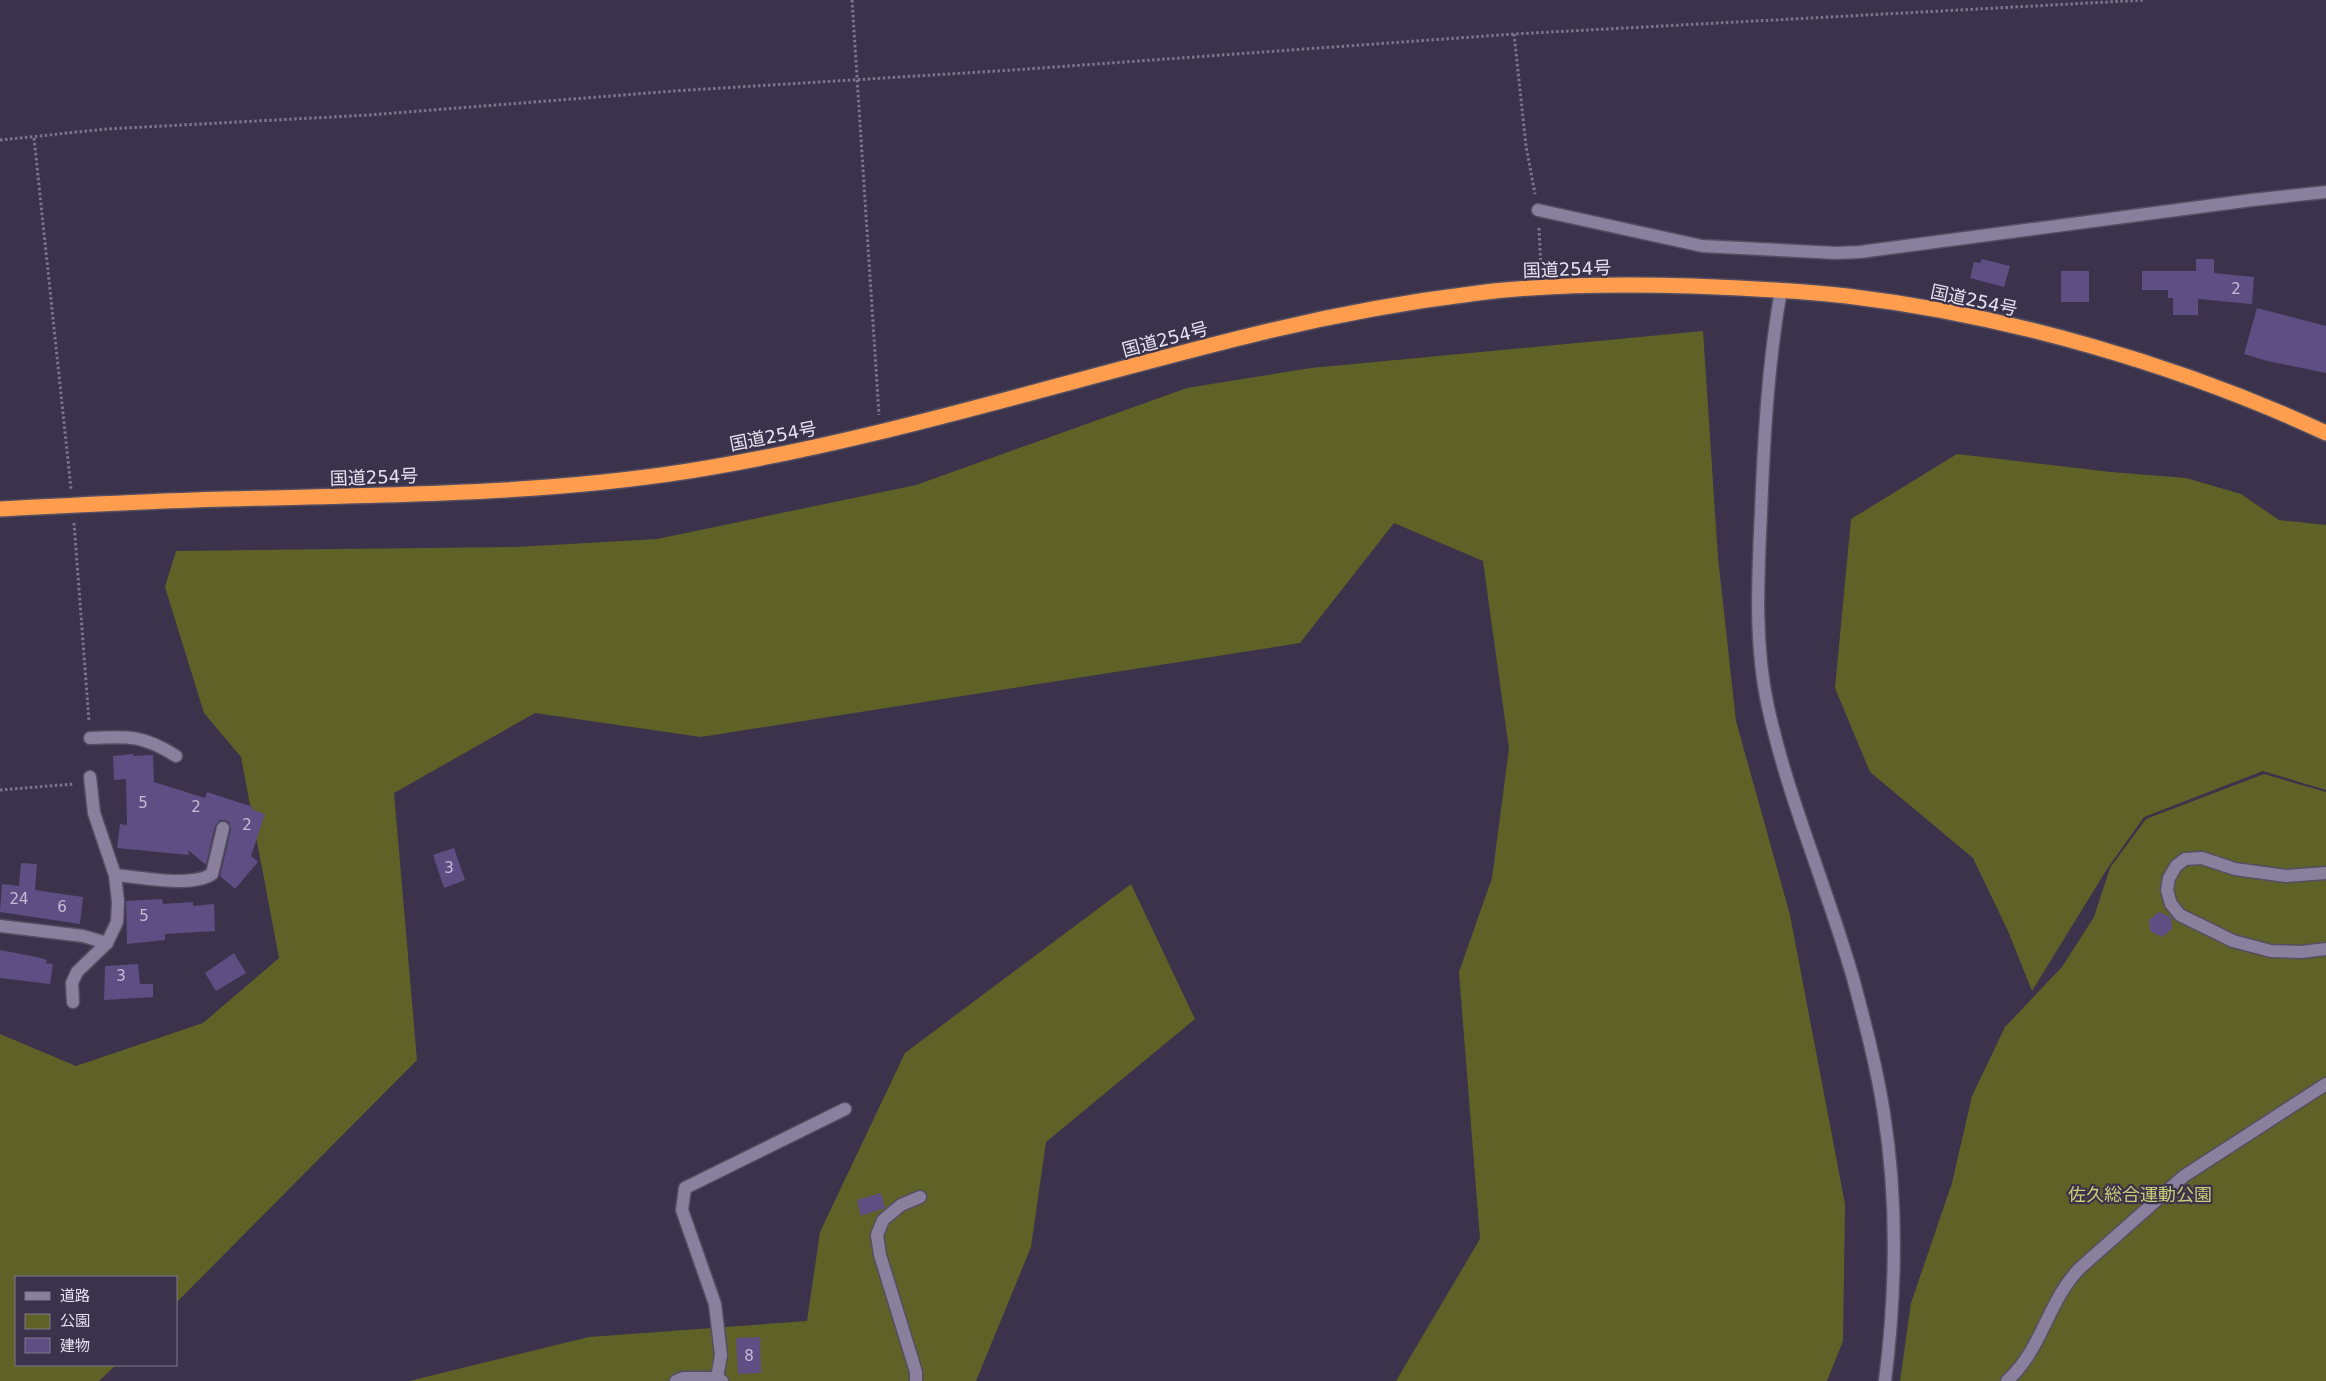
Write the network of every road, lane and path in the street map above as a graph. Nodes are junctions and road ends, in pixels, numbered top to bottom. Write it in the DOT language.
graph roads {
  1 [pos="852,0"];
  2 [pos="2145,0"];
  3 [pos="1514,34"];
  4 [pos="856,79"];
  5 [pos="34,138"];
  6 [pos="0,140"];
  7 [pos="2326,192"];
  8 [pos="1538,210"];
  9 [pos="1542,288"];
  10 [pos="1781,290"];
  11 [pos="880,433"];
  12 [pos="2326,433"];
  13 [pos="73,505"];
  14 [pos="0,509"];
  15 [pos="90,738"];
  16 [pos="176,756"];
  17 [pos="90,777"];
  18 [pos="0,790"];
  19 [pos="223,828"];
  20 [pos="2326,872"];
  21 [pos="115,875"];
  22 [pos="0,926"];
  23 [pos="107,943"];
  24 [pos="2326,949"];
  25 [pos="73,1002"];
  26 [pos="2326,1084"];
  27 [pos="845,1109"];
  28 [pos="920,1197"];
  29 [pos="719,1380"];
  30 [pos="676,1381"];
  31 [pos="916,1381"];
  32 [pos="1885,1381"];
  33 [pos="2007,1381"];
  1 -- 4 [label="path"];
  2 -- 3 [label="path"];
  3 -- 4 [label="path"];
  3 -- 8 [label="path"];
  4 -- 5 [label="path"];
  4 -- 11 [label="path"];
  5 -- 6 [label="path"];
  5 -- 13 [label="path"];
  7 -- 8 [label="street"];
  8 -- 9 [label="path"];
  9 -- 10 [label="highway, 国道254号"];
  9 -- 11 [label="highway, 国道254号"];
  10 -- 12 [label="highway, 国道254号"];
  10 -- 32 [label="street"];
  11 -- 13 [label="highway, 国道254号"];
  13 -- 14 [label="highway, 国道254号"];
  13 -- 15 [label="path"];
  15 -- 16 [label="street"];
  17 -- 18 [label="path"];
  17 -- 21 [label="street"];
  19 -- 21 [label="street"];
  20 -- 24 [label="street"];
  21 -- 23 [label="street"];
  22 -- 23 [label="street"];
  23 -- 25 [label="street"];
  26 -- 33 [label="street"];
  27 -- 29 [label="street"];
  28 -- 31 [label="street"];
  29 -- 30 [label="street"];
}
